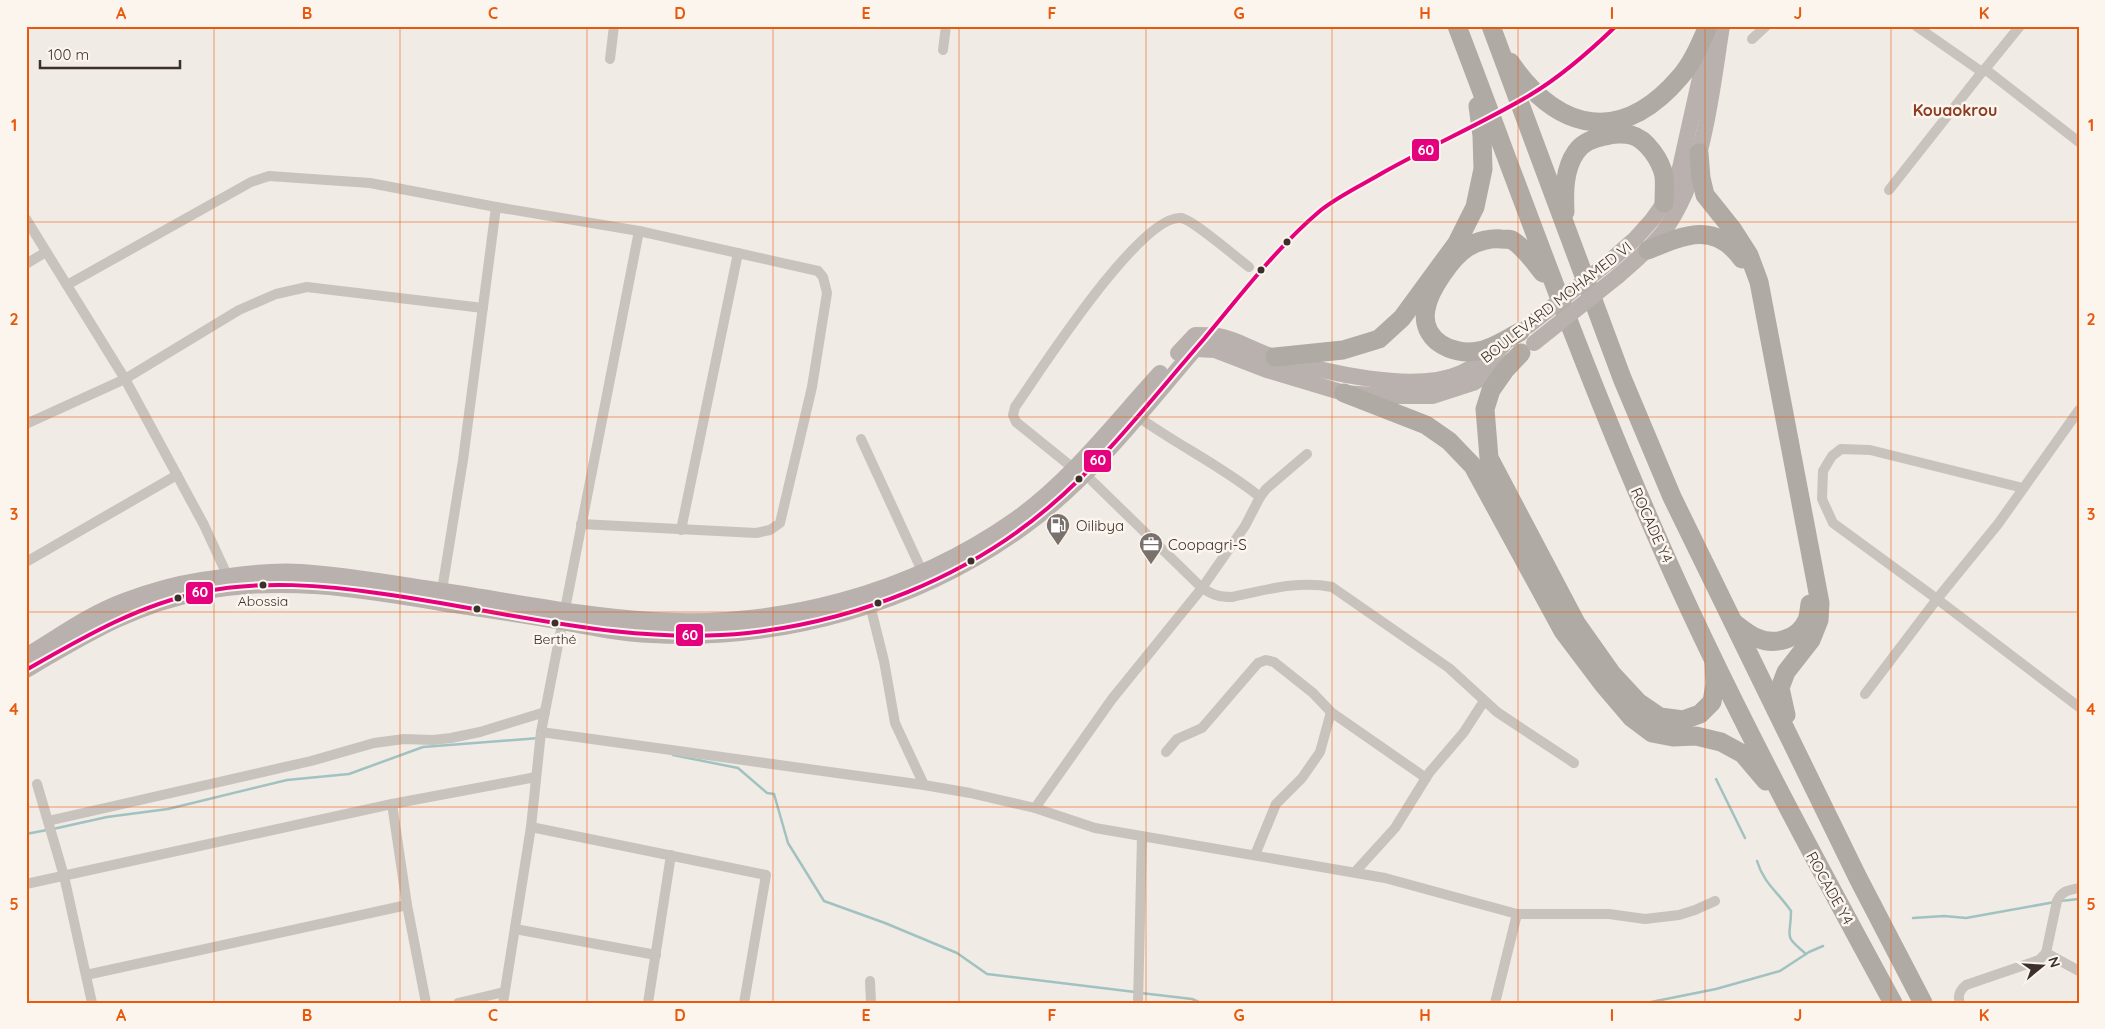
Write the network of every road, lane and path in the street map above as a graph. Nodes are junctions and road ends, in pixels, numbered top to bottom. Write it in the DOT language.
graph roads {
  1 [pos="614,26"];
  2 [pos="946,26"];
  3 [pos="1491,26"];
  4 [pos="1708,26"];
  5 [pos="1712,26"];
  6 [pos="1722,26"];
  7 [pos="1766,26"];
  8 [pos="1916,26"];
  9 [pos="2020,26"];
  10 [pos="1461,35"];
  11 [pos="1752,39"];
  12 [pos="1497,44"];
  13 [pos="943,50"];
  14 [pos="610,58"];
  15 [pos="1471,66"];
  16 [pos="1984,71"];
  17 [pos="2079,142"];
  18 [pos="1700,153"];
  19 [pos="1889,190"];
  20 [pos="1664,202"];
  21 [pos="496,207"];
  22 [pos="26,219"];
  23 [pos="1565,225"];
  24 [pos="639,231"];
  25 [pos="1648,250"];
  26 [pos="46,252"];
  27 [pos="738,253"];
  28 [pos="26,264"];
  29 [pos="1249,267"];
  30 [pos="66,285"];
  31 [pos="1555,288"];
  32 [pos="483,308"];
  33 [pos="1526,339"];
  34 [pos="1275,357"];
  35 [pos="125,379"];
  36 [pos="1344,393"];
  37 [pos="2079,410"];
  38 [pos="1137,416"];
  39 [pos="27,422"];
  40 [pos="861,439"];
  41 [pos="1307,454"];
  42 [pos="1079,471"];
  43 [pos="177,475"];
  44 [pos="2023,488"];
  45 [pos="1260,497"];
  46 [pos="581,524"];
  47 [pos="681,530"];
  48 [pos="26,562"];
  49 [pos="922,571"];
  50 [pos="228,576"];
  51 [pos="1202,588"];
  52 [pos="442,590"];
  53 [pos="1937,599"];
  54 [pos="870,604"];
  55 [pos="563,616"];
  56 [pos="1732,621"];
  57 [pos="26,656"];
  58 [pos="1713,657"];
  59 [pos="26,670"];
  60 [pos="1865,694"];
  61 [pos="1484,701"];
  62 [pos="2079,707"];
  63 [pos="545,712"];
  64 [pos="1331,712"];
  65 [pos="541,732"];
  66 [pos="1166,752"];
  67 [pos="1574,763"];
  68 [pos="536,777"];
  69 [pos="1426,778"];
  70 [pos="37,784"];
  71 [pos="924,785"];
  72 [pos="1816,791"];
  73 [pos="392,804"];
  74 [pos="1035,808"];
  75 [pos="1793,819"];
  76 [pos="48,821"];
  77 [pos="531,827"];
  78 [pos="1142,836"];
  79 [pos="671,855"];
  80 [pos="1255,855"];
  81 [pos="1355,872"];
  82 [pos="64,876"];
  83 [pos="26,884"];
  84 [pos="2079,888"];
  85 [pos="1715,901"];
  86 [pos="407,905"];
  87 [pos="1517,914"];
  88 [pos="515,929"];
  89 [pos="2046,953"];
  90 [pos="656,955"];
  91 [pos="2079,971"];
  92 [pos="86,975"];
  93 [pos="870,981"];
  94 [pos="504,998"];
  95 [pos="92,1003"];
  96 [pos="426,1003"];
  97 [pos="458,1003"];
  98 [pos="648,1003"];
  99 [pos="744,1003"];
  100 [pos="871,1003"];
  101 [pos="1138,1003"];
  102 [pos="1495,1003"];
  103 [pos="1893,1003"];
  104 [pos="1923,1003"];
  105 [pos="1960,1003"];
  1 -- 14 [label="street"];
  2 -- 13 [label="street"];
  3 -- 12 [label="highway, ROCADE Y4"];
  4 -- 12 [label="highway"];
  5 -- 20 [label="main road, BOULEVARD MOHAMED VI"];
  6 -- 18 [label="main road, BOULEVARD MOHAMED VI"];
  7 -- 11 [label="street"];
  8 -- 16 [label="street"];
  9 -- 16 [label="street"];
  10 -- 15 [label="highway, ROCADE Y4"];
  12 -- 23 [label="highway, ROCADE Y4"];
  15 -- 31 [label="highway, ROCADE Y4"];
  15 -- 34 [label="highway"];
  16 -- 17 [label="street"];
  16 -- 19 [label="street"];
  18 -- 25 [label="main road, BOULEVARD MOHAMED VI"];
  18 -- 72 [label="highway"];
  20 -- 23 [label="highway"];
  20 -- 33 [label="main road, BOULEVARD MOHAMED VI, bridge"];
  21 -- 24 [label="street"];
  21 -- 30 [label="street"];
  21 -- 32 [label="street"];
  22 -- 26 [label="street"];
  23 -- 56 [label="highway, ROCADE Y4"];
  24 -- 27 [label="street"];
  24 -- 46 [label="street"];
  25 -- 33 [label="main road, BOULEVARD MOHAMED VI, bridge"];
  25 -- 56 [label="highway"];
  26 -- 28 [label="street"];
  26 -- 30 [label="street"];
  27 -- 47 [label="street"];
  27 -- 47 [label="street"];
  29 -- 42 [label="street"];
  30 -- 35 [label="street"];
  31 -- 33 [label="highway"];
  31 -- 58 [label="highway, ROCADE Y4"];
  32 -- 35 [label="street"];
  32 -- 52 [label="street"];
  33 -- 34 [label="main road, BOULEVARD MOHAMED VI"];
  33 -- 36 [label="main road, BOULEVARD MOHAMED VI"];
  33 -- 58 [label="highway"];
  34 -- 42 [label="main road, BOULEVARD MOHAMED VI"];
  35 -- 39 [label="street"];
  35 -- 43 [label="street"];
  36 -- 38 [label="main road, BOULEVARD MOHAMED VI"];
  36 -- 75 [label="highway"];
  37 -- 44 [label="street"];
  38 -- 42 [label="main road, BOULEVARD MOHAMED VI"];
  38 -- 45 [label="street"];
  40 -- 49 [label="street"];
  41 -- 45 [label="street"];
  42 -- 49 [label="main road, BOULEVARD MOHAMED VI"];
  42 -- 51 [label="street"];
  42 -- 54 [label="main road, BOULEVARD MOHAMED VI"];
  43 -- 48 [label="street"];
  43 -- 50 [label="street"];
  44 -- 53 [label="street"];
  44 -- 53 [label="street"];
  45 -- 51 [label="street"];
  46 -- 47 [label="street"];
  46 -- 55 [label="street"];
  49 -- 55 [label="main road, BOULEVARD MOHAMED VI"];
  50 -- 52 [label="main road, BOULEVARD MOHAMED VI"];
  50 -- 57 [label="main road, BOULEVARD MOHAMED VI"];
  51 -- 61 [label="street"];
  51 -- 74 [label="street"];
  52 -- 55 [label="main road, BOULEVARD MOHAMED VI"];
  53 -- 60 [label="street"];
  53 -- 62 [label="street"];
  54 -- 55 [label="main road, BOULEVARD MOHAMED VI"];
  54 -- 71 [label="street"];
  55 -- 59 [label="main road, BOULEVARD MOHAMED VI"];
  55 -- 63 [label="street"];
  56 -- 72 [label="highway, ROCADE Y4"];
  58 -- 75 [label="highway, ROCADE Y4"];
  61 -- 67 [label="street"];
  61 -- 69 [label="street"];
  63 -- 65 [label="street"];
  63 -- 76 [label="street"];
  64 -- 66 [label="street"];
  64 -- 69 [label="street"];
  64 -- 80 [label="street"];
  65 -- 68 [label="street"];
  65 -- 71 [label="street"];
  68 -- 73 [label="street"];
  68 -- 77 [label="street"];
  69 -- 81 [label="street"];
  70 -- 76 [label="street"];
  71 -- 74 [label="street"];
  72 -- 104 [label="highway, ROCADE Y4"];
  73 -- 82 [label="street"];
  73 -- 86 [label="street"];
  74 -- 78 [label="street"];
  75 -- 103 [label="highway, ROCADE Y4"];
  76 -- 82 [label="street"];
  77 -- 79 [label="street"];
  77 -- 88 [label="street"];
  78 -- 80 [label="street"];
  78 -- 101 [label="street"];
  79 -- 90 [label="street"];
  79 -- 99 [label="street"];
  80 -- 81 [label="street"];
  81 -- 87 [label="street"];
  82 -- 83 [label="street"];
  82 -- 92 [label="street"];
  84 -- 89 [label="street"];
  85 -- 87 [label="street"];
  86 -- 92 [label="street"];
  86 -- 96 [label="street"];
  87 -- 102 [label="street"];
  88 -- 90 [label="street"];
  88 -- 94 [label="street"];
  89 -- 91 [label="street"];
  89 -- 105 [label="street"];
  90 -- 98 [label="street"];
  92 -- 95 [label="street"];
  93 -- 100 [label="street"];
  94 -- 97 [label="street"];
}
